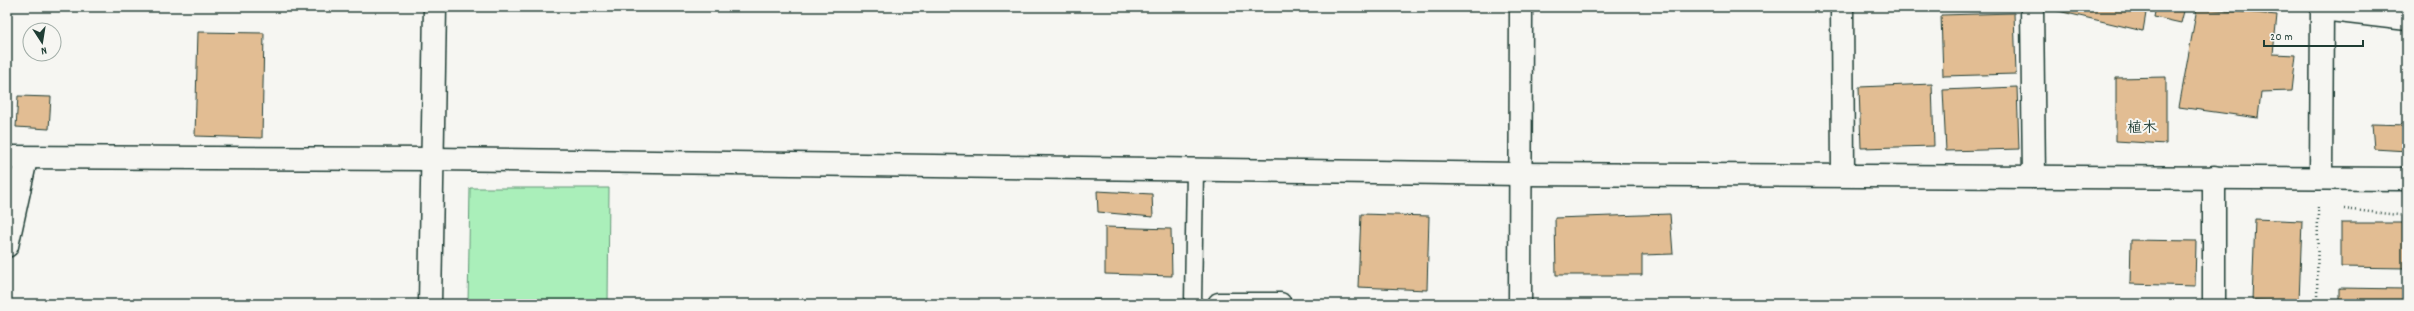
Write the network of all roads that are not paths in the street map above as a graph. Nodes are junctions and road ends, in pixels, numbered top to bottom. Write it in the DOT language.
graph roads {
  1 [pos="435,7"];
  2 [pos="1521,7"];
  3 [pos="1842,7"];
  4 [pos="2032,7"];
  5 [pos="2322,8"];
  6 [pos="2407,19"];
  7 [pos="16,158"];
  8 [pos="434,159"];
  9 [pos="1195,170"];
  10 [pos="1521,174"];
  11 [pos="1843,175"];
  12 [pos="2214,177"];
  13 [pos="2321,177"];
  14 [pos="2034,178"];
  15 [pos="2407,179"];
  16 [pos="7,246"];
  17 [pos="430,304"];
  18 [pos="1193,304"];
  19 [pos="1219,304"];
  20 [pos="1280,304"];
  21 [pos="1520,304"];
  22 [pos="2214,304"];
  1 -- 8 [label="street"];
  2 -- 10 [label="street"];
  3 -- 11 [label="street"];
  4 -- 14 [label="street"];
  5 -- 6 [label="street"];
  5 -- 13 [label="street"];
  7 -- 8 [label="street"];
  7 -- 16 [label="street"];
  8 -- 9 [label="street"];
  8 -- 17 [label="street"];
  9 -- 10 [label="street"];
  9 -- 18 [label="lane"];
  10 -- 11 [label="street"];
  10 -- 21 [label="street"];
  11 -- 14 [label="street"];
  12 -- 13 [label="street"];
  12 -- 14 [label="street"];
  12 -- 22 [label="street"];
  13 -- 15 [label="street"];
  19 -- 20 [label="street"];
}
